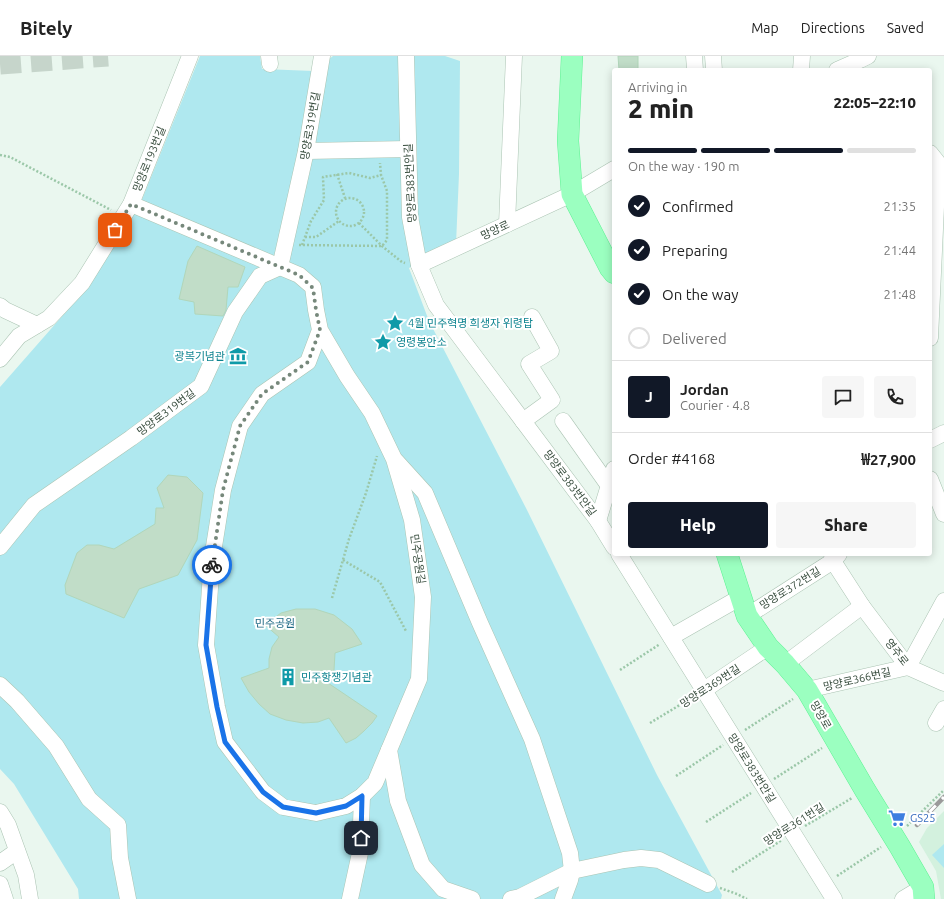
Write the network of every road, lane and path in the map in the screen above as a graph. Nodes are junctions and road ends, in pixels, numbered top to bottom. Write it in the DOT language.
graph roads {
  1 [pos="190,56"];
  2 [pos="322,56"];
  3 [pos="406,56"];
  4 [pos="514,56"];
  5 [pos="572,56"];
  6 [pos="694,56"];
  7 [pos="713,56"];
  8 [pos="802,56"];
  9 [pos="865,62"];
  10 [pos="695,68"];
  11 [pos="714,68"];
  12 [pos="801,68"];
  13 [pos="844,68"];
  14 [pos="408,149"];
  15 [pos="306,150"];
  16 [pos="380,150"];
  17 [pos="0,155"];
  18 [pos="935,160"];
  19 [pos="612,170"];
  20 [pos="337,174"];
  21 [pos="381,175"];
  22 [pos="572,194"];
  23 [pos="345,198"];
  24 [pos="127,210"];
  25 [pos="339,221"];
  26 [pos="359,223"];
  27 [pos="507,224"];
  28 [pos="305,236"];
  29 [pos="285,245"];
  30 [pos="302,245"];
  31 [pos="382,246"];
  32 [pos="419,265"];
  33 [pos="280,267"];
  34 [pos="612,270"];
  35 [pos="0,306"];
  36 [pos="935,311"];
  37 [pos="532,317"];
  38 [pos="37,325"];
  39 [pos="932,327"];
  40 [pos="320,330"];
  41 [pos="0,359"];
  42 [pos="523,421"];
  43 [pos="563,421"];
  44 [pos="944,433"];
  45 [pos="932,439"];
  46 [pos="376,458"];
  47 [pos="394,459"];
  48 [pos="612,476"];
  49 [pos="932,484"];
  50 [pos="609,486"];
  51 [pos="944,514"];
  52 [pos="598,521"];
  53 [pos="612,544"];
  54 [pos="0,546"];
  55 [pos="620,556"];
  56 [pos="728,556"];
  57 [pos="835,556"];
  58 [pos="343,560"];
  59 [pos="332,598"];
  60 [pos="944,601"];
  61 [pos="744,606"];
  62 [pos="862,606"];
  63 [pos="421,633"];
  64 [pos="671,638"];
  65 [pos="768,647"];
  66 [pos="785,664"];
  67 [pos="908,667"];
  68 [pos="620,670"];
  69 [pos="944,683"];
  70 [pos="0,685"];
  71 [pos="704,690"];
  72 [pos="807,690"];
  73 [pos="944,709"];
  74 [pos="650,723"];
  75 [pos="936,724"];
  76 [pos="734,738"];
  77 [pos="836,740"];
  78 [pos="389,750"];
  79 [pos="676,776"];
  80 [pos="763,786"];
  81 [pos="865,790"];
  82 [pos="944,790"];
  83 [pos="362,796"];
  84 [pos="0,812"];
  85 [pos="706,822"];
  86 [pos="793,833"];
  87 [pos="895,838"];
  88 [pos="17,850"];
  89 [pos="0,863"];
  90 [pos="572,870"];
  91 [pos="732,872"];
  92 [pos="0,884"];
  93 [pos="708,884"];
  94 [pos="824,884"];
  95 [pos="923,893"];
  96 [pos="5,899"];
  97 [pos="30,899"];
  98 [pos="128,899"];
  99 [pos="350,899"];
  100 [pos="472,899"];
  101 [pos="511,899"];
  102 [pos="563,899"];
  103 [pos="747,899"];
  104 [pos="834,899"];
  105 [pos="903,899"];
  1 -- 24 [label="street, 망양로193번길"];
  2 -- 15 [label="street, 망양로319번길"];
  3 -- 14 [label="street, 망양로383번안길"];
  4 -- 27 [label="street"];
  5 -- 22 [label="main road"];
  6 -- 10 [label="street"];
  7 -- 11 [label="street"];
  8 -- 12 [label="street"];
  9 -- 13 [label="street"];
  14 -- 16 [label="street"];
  14 -- 32 [label="street, 망양로383번안길"];
  15 -- 16 [label="street"];
  15 -- 29 [label="street, 망양로319번길"];
  16 -- 21 [label="path"];
  17 -- 24 [label="path"];
  18 -- 36 [label="street"];
  19 -- 22 [label="street, 망양로"];
  20 -- 21 [label="path"];
  20 -- 23 [label="path"];
  20 -- 28 [label="path"];
  21 -- 31 [label="path"];
  22 -- 27 [label="street, 망양로"];
  22 -- 34 [label="main road"];
  23 -- 25 [label="path"];
  23 -- 26 [label="path"];
  24 -- 33 [label="street, 민주공원길"];
  24 -- 38 [label="street, 망양로193번길"];
  25 -- 26 [label="path"];
  25 -- 28 [label="path"];
  26 -- 31 [label="path"];
  27 -- 32 [label="street, 망양로"];
  28 -- 30 [label="path"];
  29 -- 30 [label="path"];
  29 -- 33 [label="street, 망양로319번길"];
  30 -- 31 [label="path"];
  31 -- 32 [label="path"];
  32 -- 42 [label="street, 망양로383번안길"];
  33 -- 40 [label="street, 민주공원길"];
  33 -- 54 [label="street, 망양로319번길"];
  35 -- 38 [label="street"];
  36 -- 39 [label="street"];
  37 -- 42 [label="street"];
  38 -- 41 [label="street, 망양로193번길"];
  40 -- 47 [label="street, 민주공원길"];
  40 -- 83 [label="street, 민주공원길"];
  42 -- 52 [label="street, 망양로383번안길"];
  43 -- 50 [label="street"];
  44 -- 45 [label="street"];
  46 -- 58 [label="path"];
  47 -- 63 [label="street, 민주공원길"];
  47 -- 90 [label="street"];
  48 -- 50 [label="street"];
  49 -- 51 [label="street"];
  50 -- 52 [label="street"];
  52 -- 53 [label="street, 망양로383번안길"];
  55 -- 64 [label="street, 망양로383번안길"];
  56 -- 61 [label="main road, 망양로"];
  57 -- 61 [label="street, 망양로372번길"];
  57 -- 62 [label="street, 영주로"];
  58 -- 59 [label="path"];
  58 -- 63 [label="path"];
  60 -- 67 [label="street"];
  61 -- 64 [label="street"];
  61 -- 65 [label="main road, 망양로"];
  62 -- 66 [label="street"];
  62 -- 67 [label="street, 영주로"];
  63 -- 78 [label="street, 민주공원길"];
  64 -- 68 [label="path"];
  64 -- 71 [label="street, 망양로383번안길"];
  65 -- 66 [label="main road, 망양로"];
  65 -- 71 [label="street, 망양로369번길"];
  66 -- 72 [label="main road, 망양로"];
  67 -- 69 [label="street, 영주로"];
  67 -- 72 [label="street, 망양로366번길"];
  70 -- 98 [label="street"];
  71 -- 74 [label="path, 망양로369번길"];
  71 -- 76 [label="street, 망양로383번안길"];
  72 -- 76 [label="path"];
  72 -- 77 [label="main road, 망양로"];
  73 -- 75 [label="street"];
  76 -- 79 [label="path"];
  76 -- 80 [label="street, 망양로383번안길"];
  77 -- 80 [label="path"];
  77 -- 81 [label="main road, 망양로"];
  78 -- 83 [label="street, 민주공원길"];
  78 -- 100 [label="street"];
  80 -- 85 [label="path"];
  80 -- 86 [label="street, 망양로383번안길"];
  81 -- 86 [label="path, 망양로361번길"];
  81 -- 87 [label="main road, 망양로"];
  82 -- 87 [label="path"];
  83 -- 99 [label="street"];
  84 -- 88 [label="street"];
  86 -- 91 [label="path, 망양로361번길"];
  86 -- 94 [label="street, 망양로383번안길"];
  87 -- 94 [label="path"];
  87 -- 95 [label="main road, 망양로"];
  88 -- 89 [label="street"];
  88 -- 97 [label="street"];
  90 -- 93 [label="street"];
  90 -- 101 [label="street"];
  90 -- 102 [label="street"];
  92 -- 96 [label="street"];
  93 -- 103 [label="path"];
  94 -- 104 [label="street, 망양로383번안길"];
  95 -- 105 [label="street"];
}
